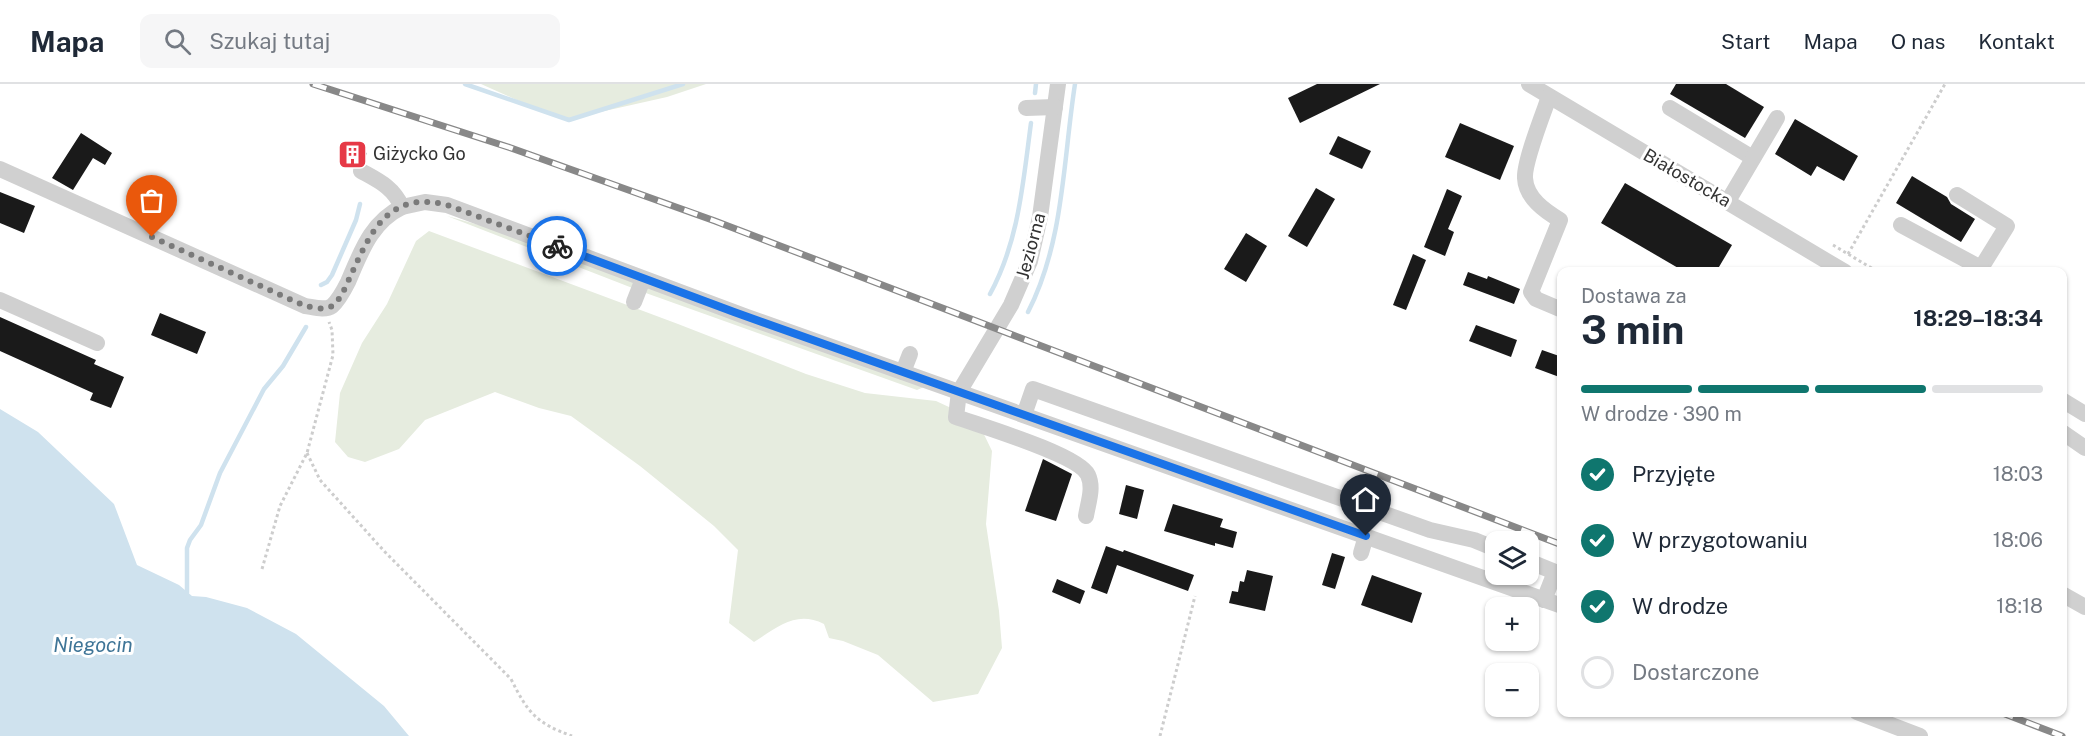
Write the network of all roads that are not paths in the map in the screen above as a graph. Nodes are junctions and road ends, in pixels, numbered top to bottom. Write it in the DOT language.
graph roads {
  1 [pos="1058,84"];
  2 [pos="1538,88"];
  3 [pos="1055,107"];
  4 [pos="1026,108"];
  5 [pos="1670,108"];
  6 [pos="1777,118"];
  7 [pos="1753,158"];
  8 [pos="0,169"];
  9 [pos="361,171"];
  10 [pos="1957,195"];
  11 [pos="1728,201"];
  12 [pos="402,207"];
  13 [pos="1901,225"];
  14 [pos="1844,264"];
  15 [pos="1976,267"];
  16 [pos="1983,267"];
  17 [pos="643,279"];
  18 [pos="0,300"];
  19 [pos="634,302"];
  20 [pos="1557,308"];
  21 [pos="97,343"];
  22 [pos="910,354"];
  23 [pos="903,372"];
  24 [pos="959,392"];
  25 [pos="2067,403"];
  26 [pos="2085,414"];
  27 [pos="1024,415"];
  28 [pos="2067,435"];
  29 [pos="2085,448"];
  30 [pos="1086,516"];
  31 [pos="1366,536"];
  32 [pos="1485,544"];
  33 [pos="1397,547"];
  34 [pos="1361,553"];
  35 [pos="1391,563"];
  36 [pos="1539,565"];
  37 [pos="2067,597"];
  38 [pos="1544,600"];
  39 [pos="1557,604"];
  40 [pos="2085,607"];
  41 [pos="1870,717"];
  42 [pos="1920,736"];
  1 -- 3 [label="street, Jeziorna"];
  2 -- 11 [label="street, Białostocka"];
  2 -- 20 [label="street"];
  3 -- 4 [label="street"];
  3 -- 24 [label="street, Jeziorna"];
  5 -- 7 [label="street"];
  6 -- 7 [label="street"];
  7 -- 11 [label="street"];
  8 -- 12 [label="street"];
  9 -- 12 [label="street"];
  10 -- 16 [label="street"];
  11 -- 14 [label="street, Białostocka"];
  12 -- 17 [label="street"];
  13 -- 15 [label="street"];
  17 -- 19 [label="street"];
  17 -- 23 [label="street"];
  18 -- 21 [label="street"];
  22 -- 23 [label="street"];
  23 -- 24 [label="street"];
  24 -- 27 [label="street"];
  24 -- 30 [label="street"];
  25 -- 26 [label="street"];
  27 -- 31 [label="street"];
  27 -- 32 [label="street"];
  28 -- 29 [label="street"];
  31 -- 33 [label="street"];
  31 -- 34 [label="street"];
  33 -- 35 [label="street"];
  33 -- 38 [label="street"];
  36 -- 38 [label="street"];
  37 -- 40 [label="street"];
  38 -- 39 [label="street"];
  41 -- 42 [label="street"];
}
